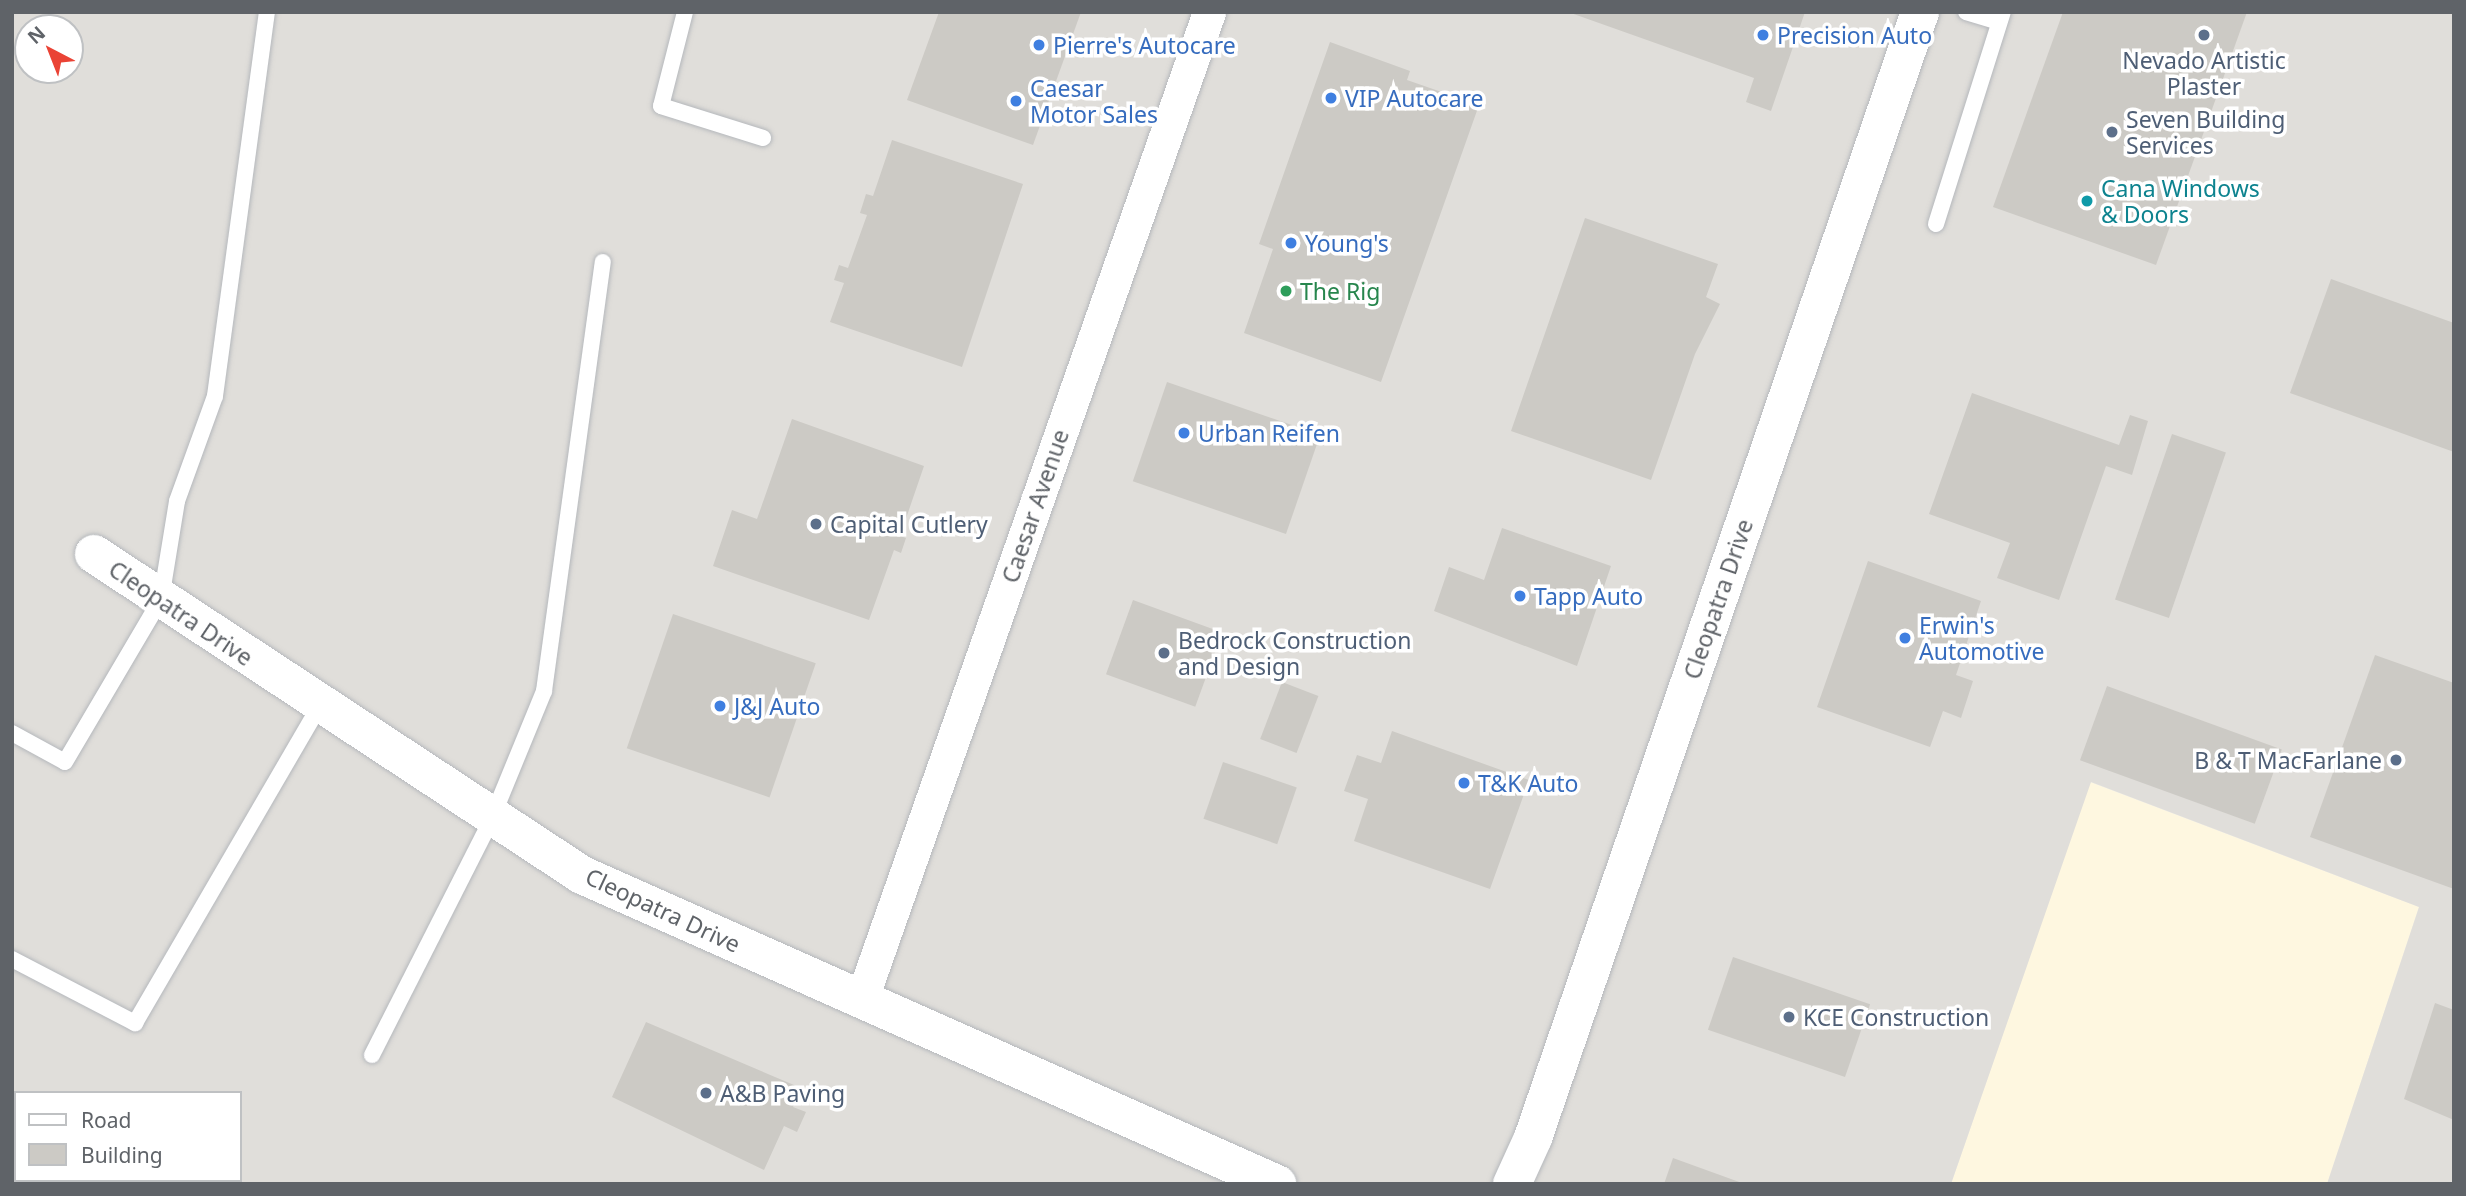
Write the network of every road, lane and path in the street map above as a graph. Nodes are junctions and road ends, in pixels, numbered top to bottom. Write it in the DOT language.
graph roads {
  1 [pos="267,12"];
  2 [pos="685,12"];
  3 [pos="1209,12"];
  4 [pos="1920,12"];
  5 [pos="1966,12"];
  6 [pos="2001,17"];
  7 [pos="763,138"];
  8 [pos="1936,224"];
  9 [pos="603,262"];
  10 [pos="94,554"];
  11 [pos="161,599"];
  12 [pos="320,705"];
  13 [pos="12,733"];
  14 [pos="492,818"];
  15 [pos="12,959"];
  16 [pos="861,1001"];
  17 [pos="372,1055"];
  18 [pos="1277,1184"];
  19 [pos="1512,1184"];
  1 -- 11 [label="lane"];
  2 -- 7 [label="lane"];
  3 -- 16 [label="street, Caesar Avenue"];
  4 -- 19 [label="street, Cleopatra Drive"];
  5 -- 6 [label="lane"];
  6 -- 8 [label="lane"];
  9 -- 14 [label="lane"];
  10 -- 11 [label="street, Cleopatra Drive"];
  11 -- 12 [label="street, Cleopatra Drive"];
  11 -- 13 [label="lane"];
  12 -- 14 [label="street, Cleopatra Drive"];
  12 -- 15 [label="lane"];
  14 -- 16 [label="street, Cleopatra Drive"];
  14 -- 17 [label="lane"];
  16 -- 18 [label="street, Cleopatra Drive"];
}
